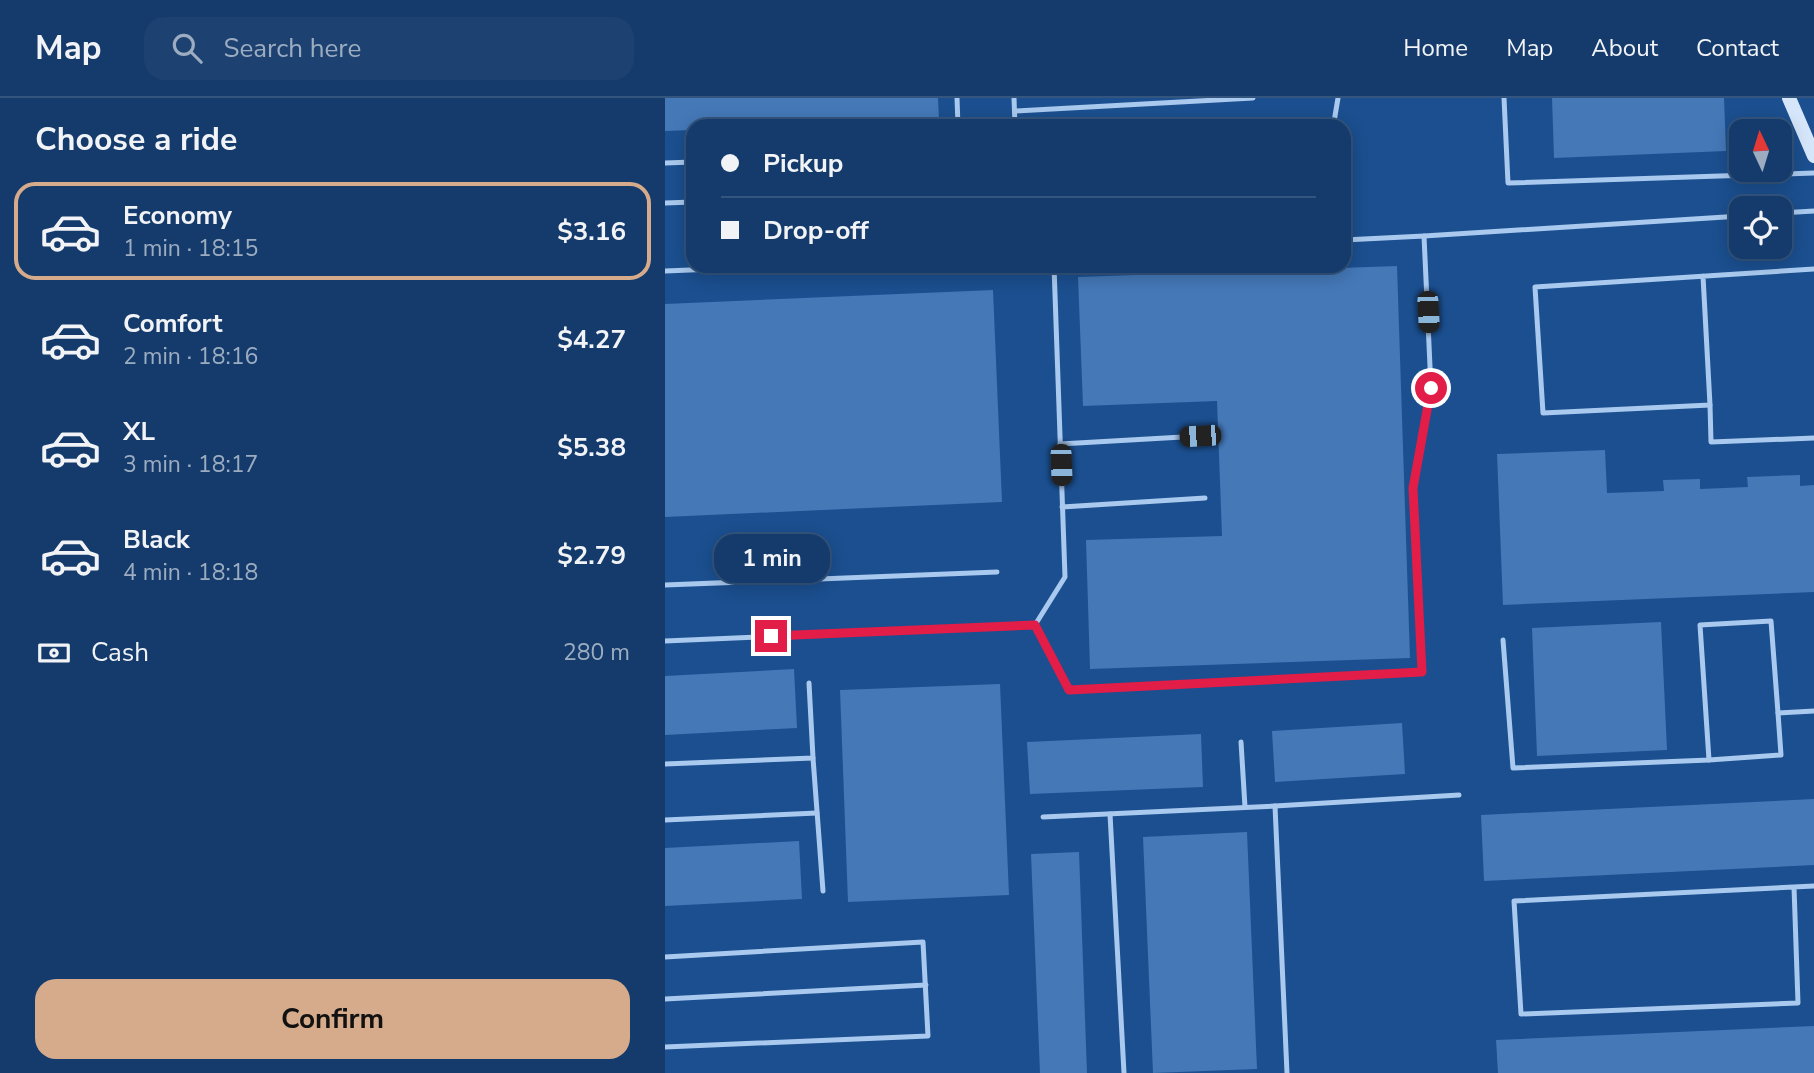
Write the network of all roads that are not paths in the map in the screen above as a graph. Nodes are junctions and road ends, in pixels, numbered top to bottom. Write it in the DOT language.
graph roads {
  1 [pos="957,98"];
  2 [pos="1014,98"];
  3 [pos="1253,98"];
  4 [pos="1338,98"];
  5 [pos="1504,98"];
  6 [pos="1789,98"];
  7 [pos="1015,111"];
  8 [pos="958,119"];
  9 [pos="1015,119"];
  10 [pos="1334,119"];
  11 [pos="1814,156"];
  12 [pos="686,162"];
  13 [pos="665,163"];
  14 [pos="1814,173"];
  15 [pos="686,202"];
  16 [pos="665,203"];
  17 [pos="1814,211"];
  18 [pos="1792,212"];
  19 [pos="1729,217"];
  20 [pos="1424,236"];
  21 [pos="1351,240"];
  22 [pos="1814,269"];
  23 [pos="686,270"];
  24 [pos="665,271"];
  25 [pos="1054,273"];
  26 [pos="1703,276"];
  27 [pos="1710,405"];
  28 [pos="1200,436"];
  29 [pos="1814,439"];
  30 [pos="1060,444"];
  31 [pos="1205,498"];
  32 [pos="1062,507"];
  33 [pos="997,572"];
  34 [pos="665,585"];
  35 [pos="1035,625"];
  36 [pos="1503,640"];
  37 [pos="665,641"];
  38 [pos="809,683"];
  39 [pos="1814,711"];
  40 [pos="1778,713"];
  41 [pos="1241,742"];
  42 [pos="813,758"];
  43 [pos="1709,760"];
  44 [pos="665,764"];
  45 [pos="1459,795"];
  46 [pos="1275,806"];
  47 [pos="1245,807"];
  48 [pos="817,813"];
  49 [pos="1110,814"];
  50 [pos="1044,817"];
  51 [pos="665,820"];
  52 [pos="1814,886"];
  53 [pos="1794,887"];
  54 [pos="823,891"];
  55 [pos="665,957"];
  56 [pos="926,985"];
  57 [pos="665,999"];
  58 [pos="665,1047"];
  59 [pos="1123,1073"];
  60 [pos="1287,1073"];
  1 -- 8 [label="lane"];
  2 -- 7 [label="lane"];
  3 -- 7 [label="lane"];
  4 -- 10 [label="lane"];
  5 -- 14 [label="lane"];
  6 -- 11 [label="street"];
  7 -- 9 [label="lane"];
  12 -- 13 [label="lane"];
  15 -- 16 [label="lane"];
  17 -- 18 [label="lane"];
  19 -- 20 [label="lane"];
  20 -- 21 [label="lane"];
  20 -- 35 [label="lane"];
  22 -- 26 [label="lane"];
  23 -- 24 [label="lane"];
  25 -- 30 [label="lane"];
  26 -- 27 [label="lane"];
  26 -- 27 [label="lane"];
  27 -- 29 [label="lane"];
  28 -- 30 [label="lane"];
  30 -- 32 [label="lane"];
  31 -- 32 [label="lane"];
  32 -- 35 [label="lane"];
  33 -- 34 [label="lane"];
  35 -- 37 [label="lane"];
  36 -- 43 [label="lane"];
  38 -- 42 [label="lane"];
  39 -- 40 [label="lane"];
  40 -- 43 [label="lane"];
  40 -- 43 [label="lane"];
  41 -- 47 [label="lane"];
  42 -- 44 [label="lane"];
  42 -- 48 [label="lane"];
  45 -- 46 [label="lane"];
  46 -- 47 [label="lane"];
  46 -- 60 [label="lane"];
  47 -- 49 [label="lane"];
  48 -- 51 [label="lane"];
  48 -- 54 [label="lane"];
  49 -- 50 [label="lane"];
  49 -- 59 [label="lane"];
  52 -- 53 [label="lane"];
  53 -- 53 [label="lane"];
  55 -- 56 [label="lane"];
  56 -- 57 [label="lane"];
  56 -- 58 [label="lane"];
}
